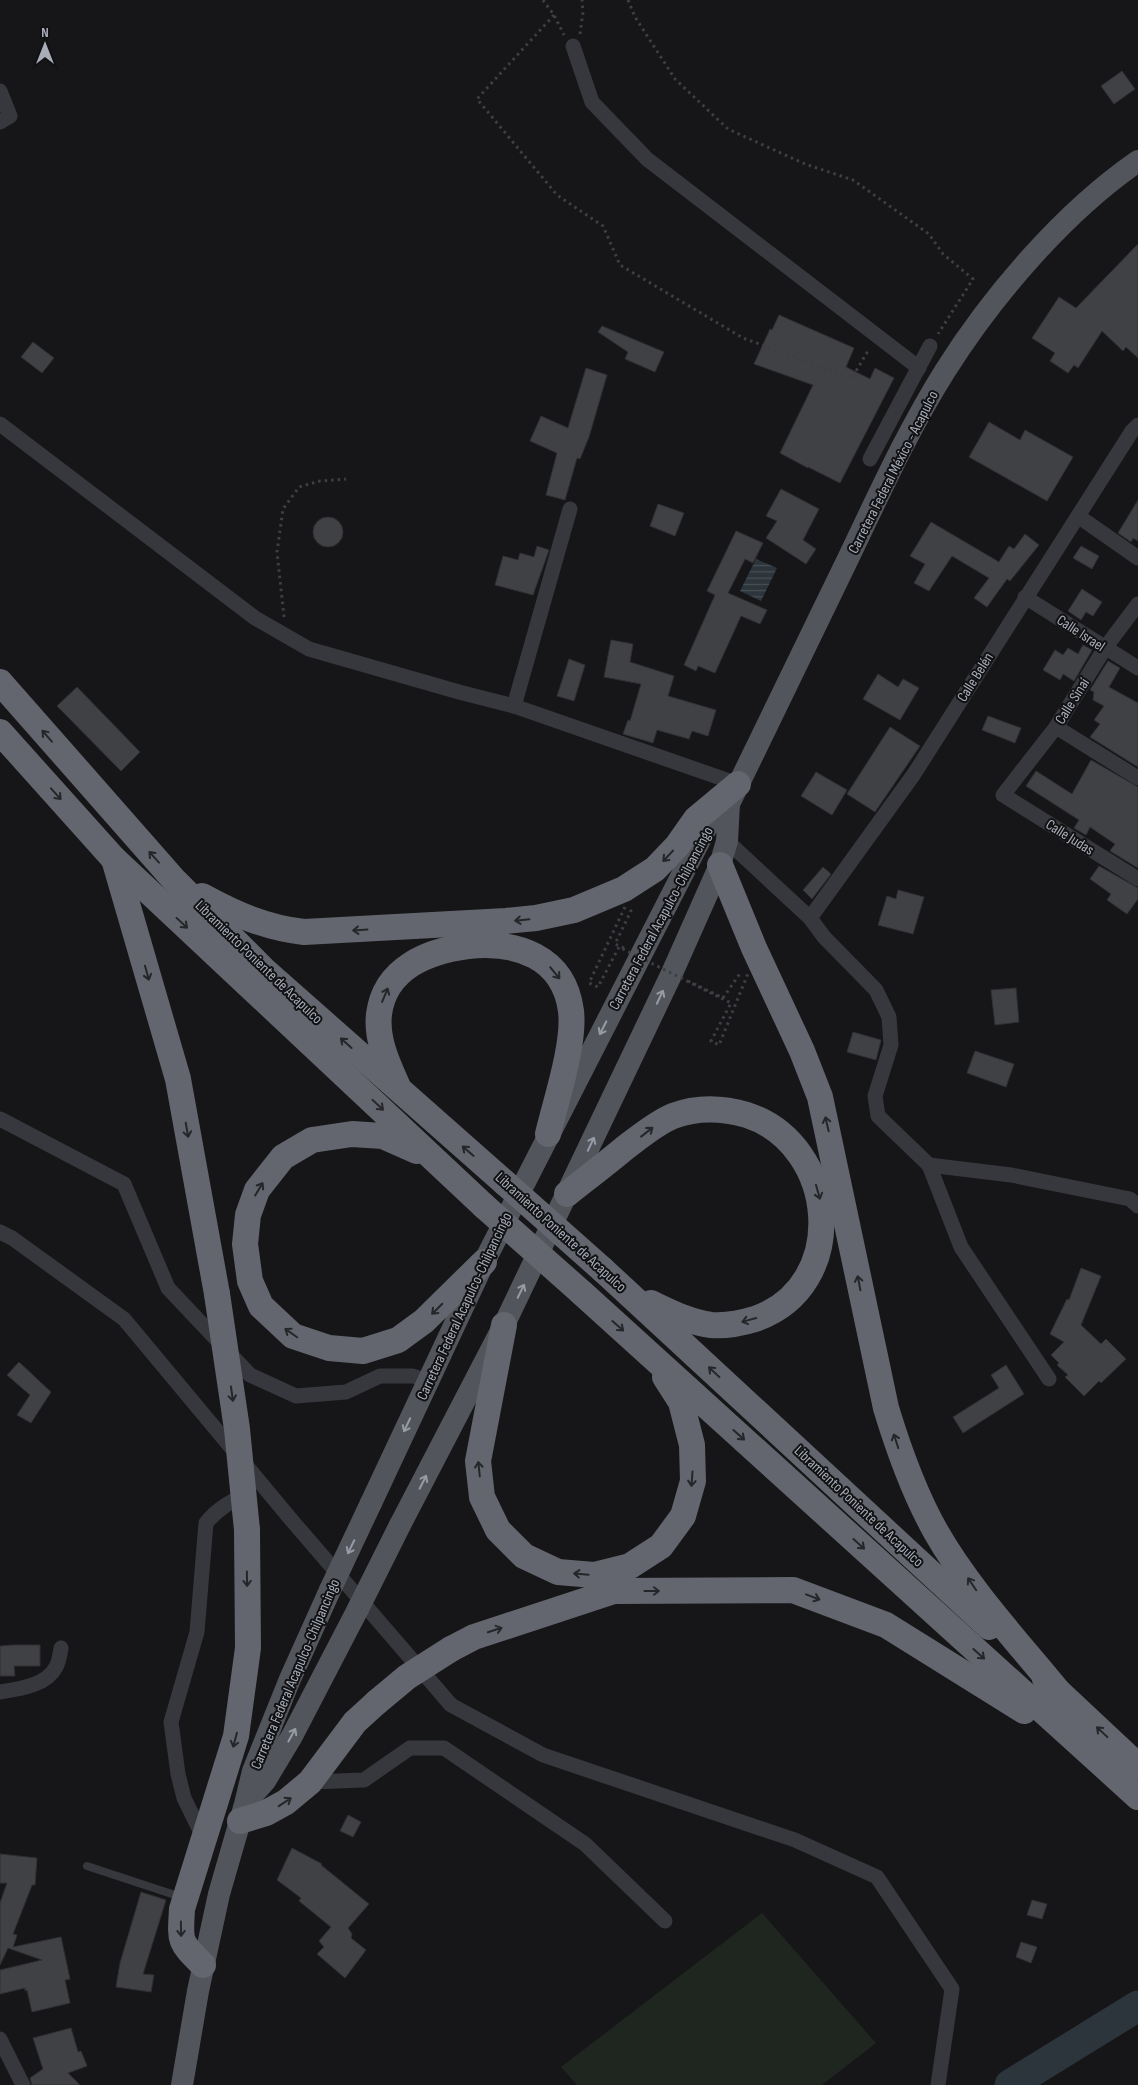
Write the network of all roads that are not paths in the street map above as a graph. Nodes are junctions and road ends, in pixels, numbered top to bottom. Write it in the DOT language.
graph roads {
  1 [pos="573,46"];
  2 [pos="0,91"];
  3 [pos="0,122"];
  4 [pos="1138,161"];
  5 [pos="930,346"];
  6 [pos="919,368"];
  7 [pos="0,424"];
  8 [pos="1136,430"];
  9 [pos="870,459"];
  10 [pos="570,509"];
  11 [pos="1078,516"];
  12 [pos="1138,558"];
  13 [pos="1026,597"];
  14 [pos="1138,604"];
  15 [pos="1105,648"];
  16 [pos="1138,668"];
  17 [pos="0,682"];
  18 [pos="514,706"];
  19 [pos="1056,727"];
  20 [pos="0,732"];
  21 [pos="1138,778"];
  22 [pos="734,794"];
  23 [pos="1003,795"];
  24 [pos="723,853"];
  25 [pos="114,858"];
  26 [pos="1138,879"];
  27 [pos="176,881"];
  28 [pos="810,918"];
  29 [pos="400,1092"];
  30 [pos="0,1119"];
  31 [pos="548,1134"];
  32 [pos="434,1158"];
  33 [pos="929,1165"];
  34 [pos="567,1194"];
  35 [pos="1138,1206"];
  36 [pos="0,1232"];
  37 [pos="484,1262"];
  38 [pos="628,1291"];
  39 [pos="504,1324"];
  40 [pos="650,1354"];
  41 [pos="1049,1379"];
  42 [pos="428,1381"];
  43 [pos="264,1487"];
  44 [pos="61,1648"];
  45 [pos="1057,1690"];
  46 [pos="0,1692"];
  47 [pos="1086,1750"];
  48 [pos="1138,1766"];
  49 [pos="310,1782"];
  50 [pos="1138,1797"];
  51 [pos="243,1812"];
  52 [pos="204,1839"];
  53 [pos="87,1866"];
  54 [pos="185,1899"];
  55 [pos="665,1921"];
  56 [pos="203,1965"];
  57 [pos="0,2039"];
  58 [pos="23,2085"];
  59 [pos="182,2085"];
  60 [pos="938,2085"];
  1 -- 6 [label="street"];
  2 -- 3 [label="street"];
  4 -- 22 [label="main road, Carretera Federal México - Acapulco"];
  5 -- 6 [label="street"];
  6 -- 9 [label="street"];
  7 -- 18 [label="street"];
  8 -- 11 [label="street, Calle Belén"];
  10 -- 18 [label="street"];
  11 -- 12 [label="street"];
  11 -- 13 [label="street, Calle Belén"];
  13 -- 15 [label="street, Calle Israel"];
  13 -- 28 [label="street, Calle Belén"];
  14 -- 15 [label="street, Calle Sinaí"];
  15 -- 16 [label="street, Calle Israel"];
  15 -- 19 [label="street, Calle Sinaí"];
  27 -- 17 [label="highway, Libramiento Poniente de Acapulco, one-way"];
  18 -- 22 [label="street"];
  19 -- 21 [label="street"];
  19 -- 23 [label="street, Calle Sinaí"];
  20 -- 25 [label="highway, Libramiento Poniente de Acapulco, one-way"];
  22 -- 24 [label="main road, Carretera Federal Acapulco-Chilpancingo"];
  22 -- 27 [label="highway, one-way"];
  22 -- 31 [label="main road, Carretera Federal Acapulco-Chilpancingo, one-way"];
  23 -- 26 [label="street, Calle Judas"];
  24 -- 28 [label="street"];
  34 -- 24 [label="main road, Carretera Federal Acapulco-Chilpancingo, one-way"];
  45 -- 24 [label="highway, one-way"];
  25 -- 32 [label="highway, Libramiento Poniente de Acapulco, one-way"];
  25 -- 52 [label="highway, one-way, bridge"];
  29 -- 27 [label="highway, Libramiento Poniente de Acapulco, one-way"];
  28 -- 33 [label="street"];
  29 -- 31 [label="highway, one-way"];
  38 -- 29 [label="highway, Libramiento Poniente de Acapulco, one-way, bridge"];
  30 -- 42 [label="street"];
  31 -- 37 [label="main road, Carretera Federal Acapulco-Chilpancingo"];
  37 -- 32 [label="highway, one-way"];
  32 -- 40 [label="highway, Libramiento Poniente de Acapulco, one-way, bridge"];
  33 -- 35 [label="street"];
  33 -- 41 [label="street"];
  34 -- 38 [label="highway, one-way"];
  39 -- 34 [label="main road, Carretera Federal Acapulco-Chilpancingo, one-way"];
  36 -- 43 [label="street"];
  37 -- 42 [label="main road, Carretera Federal Acapulco-Chilpancingo"];
  45 -- 38 [label="highway, Libramiento Poniente de Acapulco, one-way"];
  40 -- 39 [label="highway, one-way"];
  51 -- 39 [label="main road, Carretera Federal Acapulco-Chilpancingo, one-way, bridge"];
  40 -- 47 [label="highway, Libramiento Poniente de Acapulco, one-way"];
  42 -- 51 [label="main road, Carretera Federal Acapulco-Chilpancingo, one-way, bridge"];
  43 -- 52 [label="street"];
  43 -- 60 [label="street"];
  44 -- 46 [label="street"];
  48 -- 45 [label="highway, Libramiento Poniente de Acapulco, one-way"];
  49 -- 47 [label="highway, one-way, bridge"];
  47 -- 50 [label="highway, Libramiento Poniente de Acapulco"];
  51 -- 49 [label="highway, one-way"];
  49 -- 55 [label="street"];
  51 -- 56 [label="main road, Carretera Federal Acapulco-Chilpancingo"];
  52 -- 54 [label="highway"];
  53 -- 54 [label="lane"];
  54 -- 56 [label="highway, one-way"];
  56 -- 59 [label="main road, Carretera Federal Acapulco-Chilpancingo"];
  57 -- 58 [label="street"];
}
